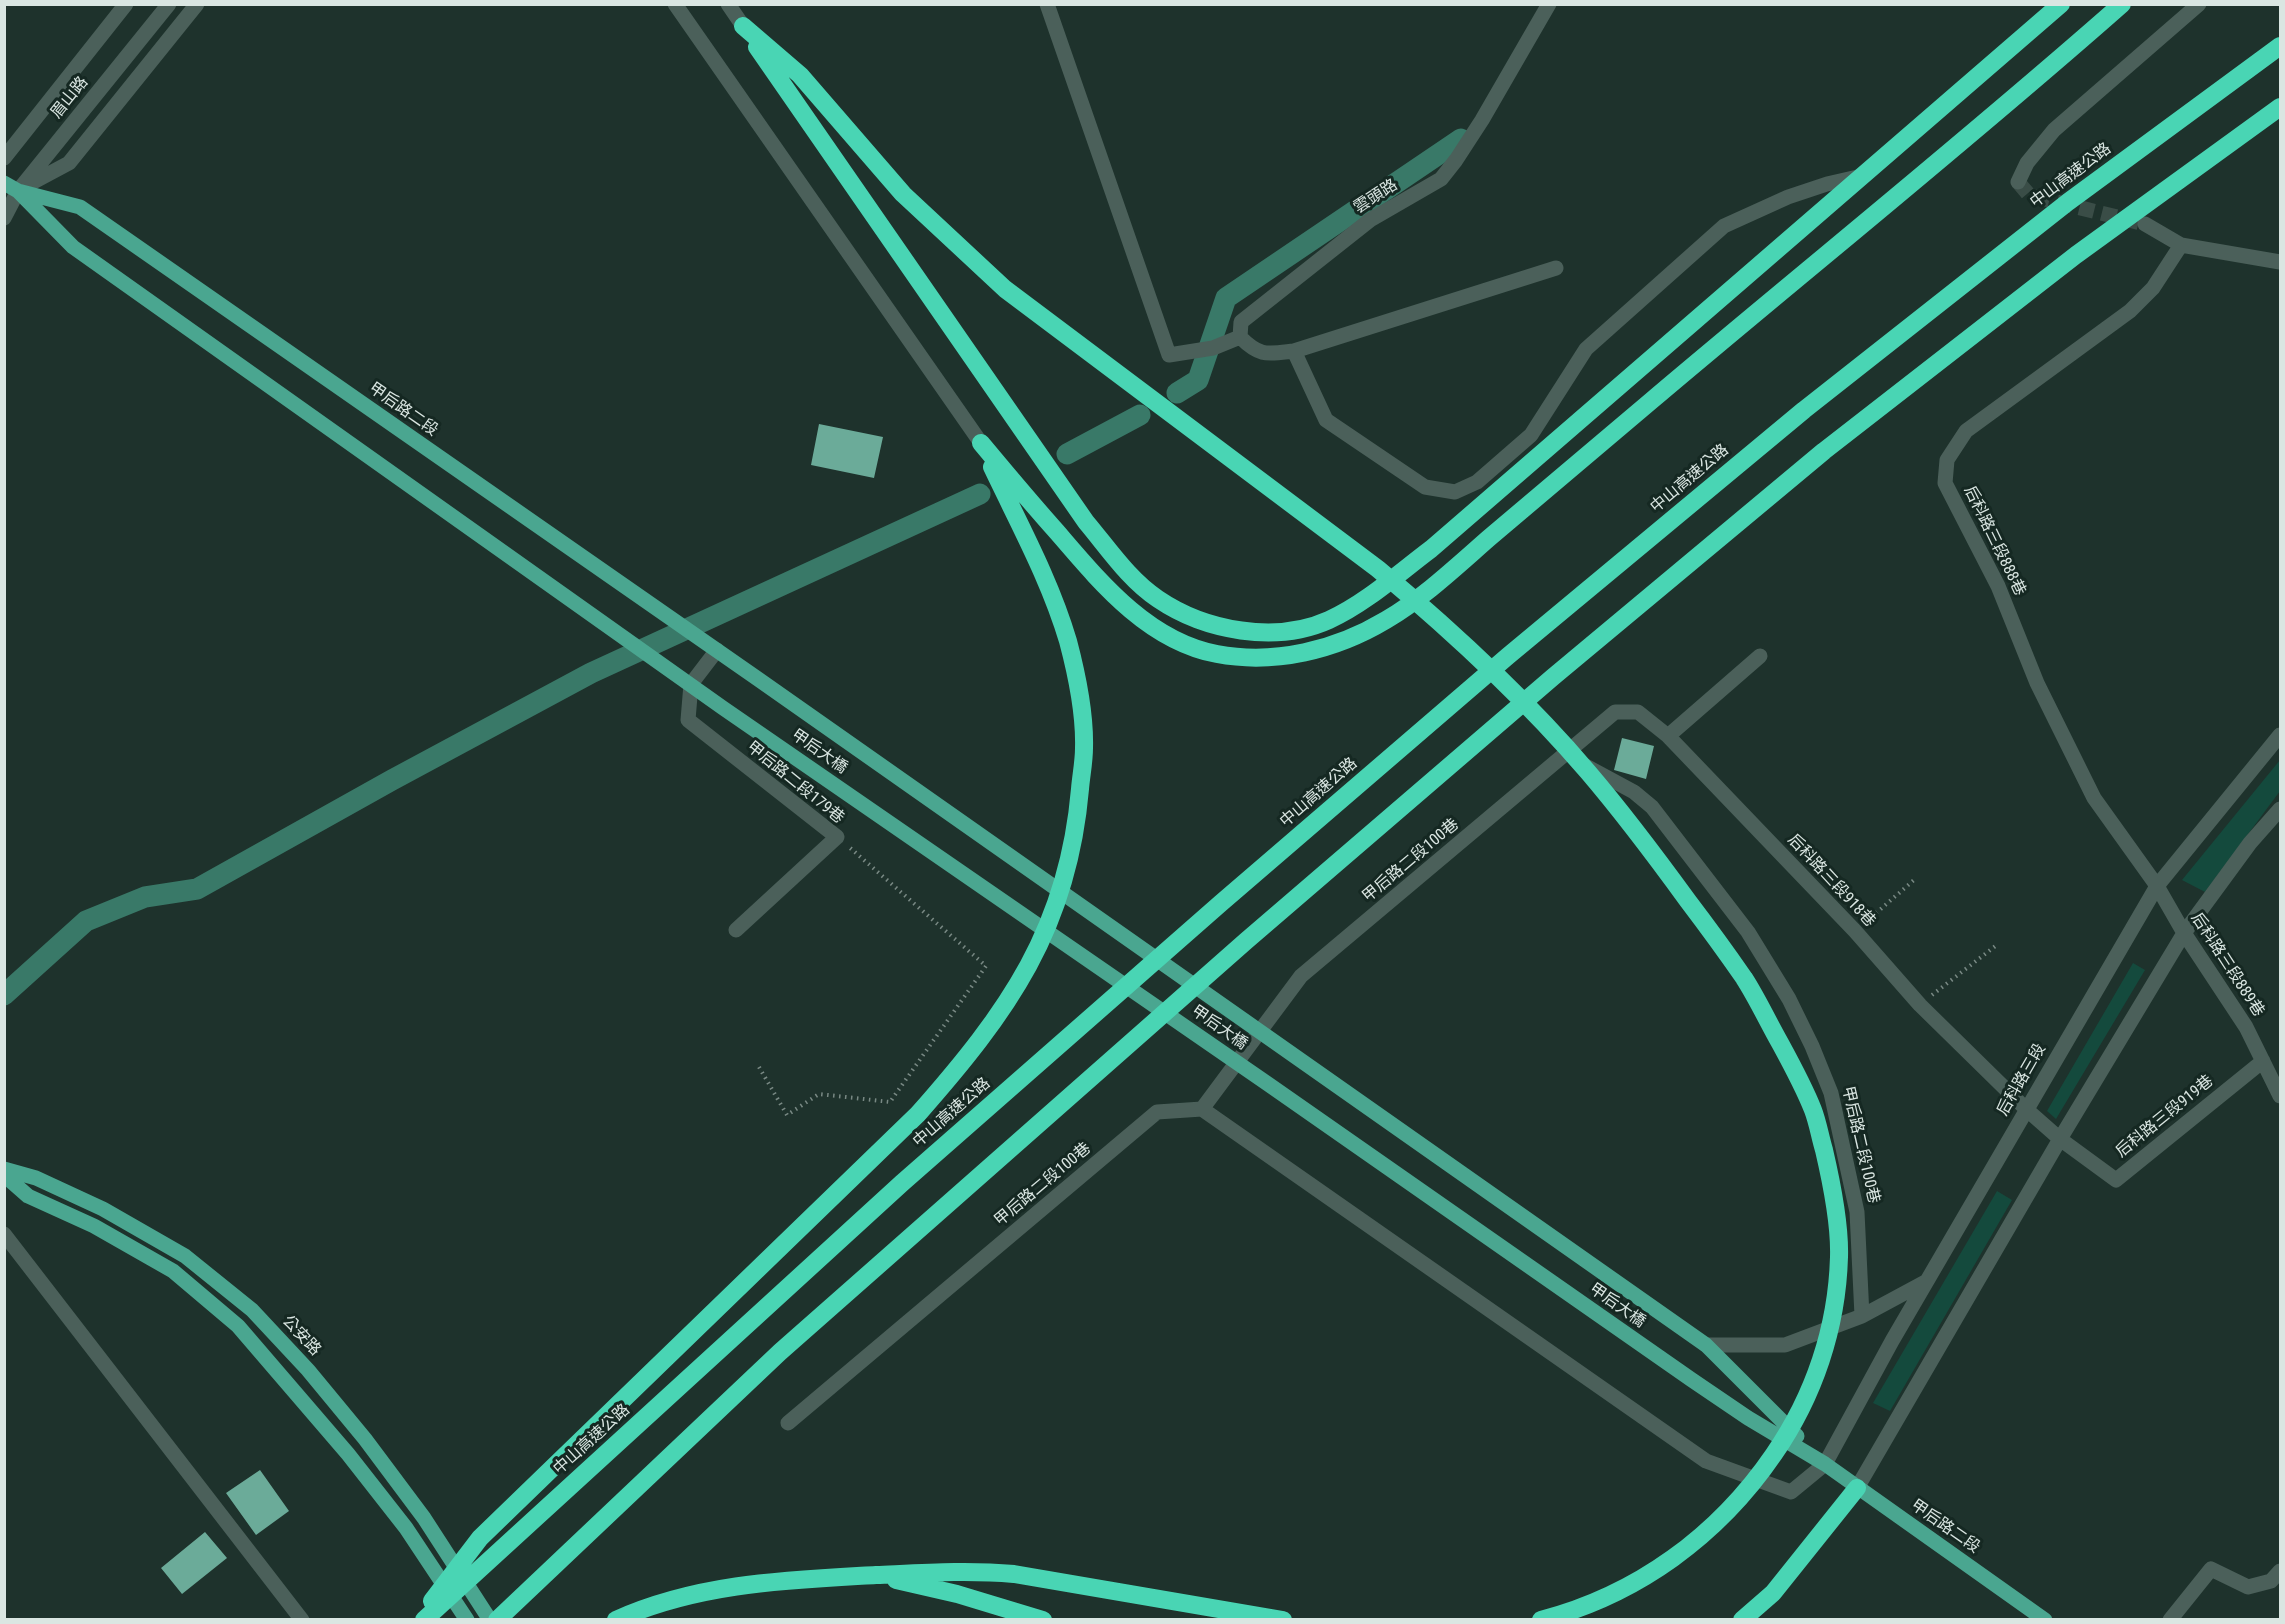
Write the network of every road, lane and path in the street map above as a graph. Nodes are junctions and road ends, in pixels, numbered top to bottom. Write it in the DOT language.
graph roads {
  1 [pos="126,4"];
  2 [pos="169,4"];
  3 [pos="197,4"];
  4 [pos="675,4"];
  5 [pos="728,4"];
  6 [pos="1047,4"];
  7 [pos="1549,4"];
  8 [pos="2061,4"];
  9 [pos="2122,4"];
  10 [pos="2199,4"];
  11 [pos="743,26"];
  12 [pos="2280,46"];
  13 [pos="2280,107"];
  14 [pos="4,158"];
  15 [pos="1866,175"];
  16 [pos="2018,182"];
  17 [pos="11,187"];
  18 [pos="4,218"];
  19 [pos="2145,224"];
  20 [pos="2181,245"];
  21 [pos="2280,262"];
  22 [pos="1556,268"];
  23 [pos="1240,337"];
  24 [pos="1294,351"];
  25 [pos="981,443"];
  26 [pos="717,650"];
  27 [pos="1760,656"];
  28 [pos="758,679"];
  29 [pos="691,684"];
  30 [pos="2280,735"];
  31 [pos="1668,736"];
  32 [pos="1566,756"];
  33 [pos="2280,809"];
  34 [pos="837,837"];
  35 [pos="1914,880"];
  36 [pos="2157,886"];
  37 [pos="736,930"];
  38 [pos="1855,931"];
  39 [pos="2184,933"];
  40 [pos="1998,944"];
  41 [pos="1920,1005"];
  42 [pos="2263,1060"];
  43 [pos="759,1067"];
  44 [pos="2280,1096"];
  45 [pos="2026,1108"];
  46 [pos="1202,1110"];
  47 [pos="2060,1139"];
  48 [pos="4,1169"];
  49 [pos="4,1175"];
  50 [pos="4,1234"];
  51 [pos="1927,1281"];
  52 [pos="1862,1316"];
  53 [pos="1706,1345"];
  54 [pos="1692,1380"];
  55 [pos="788,1423"];
  56 [pos="1825,1464"];
  57 [pos="1857,1488"];
  58 [pos="2280,1571"];
  59 [pos="877,1575"];
  60 [pos="302,1620"];
  61 [pos="417,1620"];
  62 [pos="424,1620"];
  63 [pos="466,1620"];
  64 [pos="490,1620"];
  65 [pos="497,1620"];
  66 [pos="616,1620"];
  67 [pos="1043,1620"];
  68 [pos="1283,1620"];
  69 [pos="1541,1620"];
  70 [pos="1742,1620"];
  71 [pos="2045,1620"];
  72 [pos="2170,1620"];
  1 -- 14 [label="street, 眉山路"];
  2 -- 17 [label="street, 眉山路"];
  3 -- 17 [label="street"];
  4 -- 25 [label="street"];
  5 -- 11 [label="street"];
  6 -- 23 [label="street"];
  7 -- 23 [label="street, 雲頭路"];
  8 -- 15 [label="highway"];
  9 -- 25 [label="highway"];
  10 -- 16 [label="street"];
  11 -- 15 [label="highway"];
  11 -- 69 [label="highway"];
  12 -- 62 [label="highway, 中山高速公路"];
  13 -- 65 [label="highway"];
  15 -- 24 [label="street"];
  17 -- 18 [label="street, 眉山路"];
  17 -- 26 [label="main road, 甲后路二段"];
  17 -- 29 [label="main road"];
  19 -- 20 [label="street"];
  20 -- 21 [label="street"];
  20 -- 36 [label="street, 后科路三段888巷"];
  22 -- 24 [label="street"];
  23 -- 24 [label="street"];
  25 -- 61 [label="highway"];
  26 -- 28 [label="main road, 甲后路二段"];
  26 -- 29 [label="street"];
  27 -- 31 [label="street"];
  28 -- 53 [label="main road, 甲后大橋"];
  29 -- 34 [label="street, 甲后路二段179巷"];
  29 -- 54 [label="main road, 甲后大橋"];
  30 -- 36 [label="street, 后科路三段"];
  31 -- 32 [label="street, 后科路三段918巷"];
  31 -- 38 [label="street, 后科路三段918巷"];
  32 -- 46 [label="street, 甲后路二段100巷"];
  32 -- 52 [label="street, 甲后路二段100巷"];
  33 -- 39 [label="street"];
  34 -- 37 [label="street, 甲后路二段179巷"];
  34 -- 43 [label="path"];
  35 -- 38 [label="path"];
  36 -- 39 [label="street, 后科路三段889巷"];
  36 -- 45 [label="street, 后科路三段"];
  38 -- 41 [label="street, 后科路三段918巷"];
  39 -- 42 [label="street, 后科路三段889巷"];
  39 -- 47 [label="street"];
  40 -- 41 [label="path"];
  41 -- 45 [label="street, 后科路三段918巷"];
  42 -- 44 [label="street, 后科路三段889巷"];
  42 -- 47 [label="street, 后科路三段919巷"];
  45 -- 47 [label="street, 后科路三段918巷"];
  45 -- 51 [label="street, 后科路三段"];
  46 -- 55 [label="street, 甲后路二段100巷"];
  46 -- 56 [label="street"];
  47 -- 57 [label="street"];
  48 -- 64 [label="main road, 公安路"];
  49 -- 63 [label="main road"];
  50 -- 60 [label="street"];
  51 -- 52 [label="street"];
  51 -- 56 [label="street, 后科路三段"];
  52 -- 53 [label="street"];
  53 -- 56 [label="main road, 甲后路二段"];
  54 -- 56 [label="main road, 甲后路二段"];
  56 -- 57 [label="main road, 甲后路二段"];
  57 -- 70 [label="highway"];
  57 -- 71 [label="main road, 甲后路二段"];
  58 -- 72 [label="street"];
  59 -- 66 [label="highway"];
  59 -- 67 [label="highway"];
  59 -- 68 [label="highway"];
}
